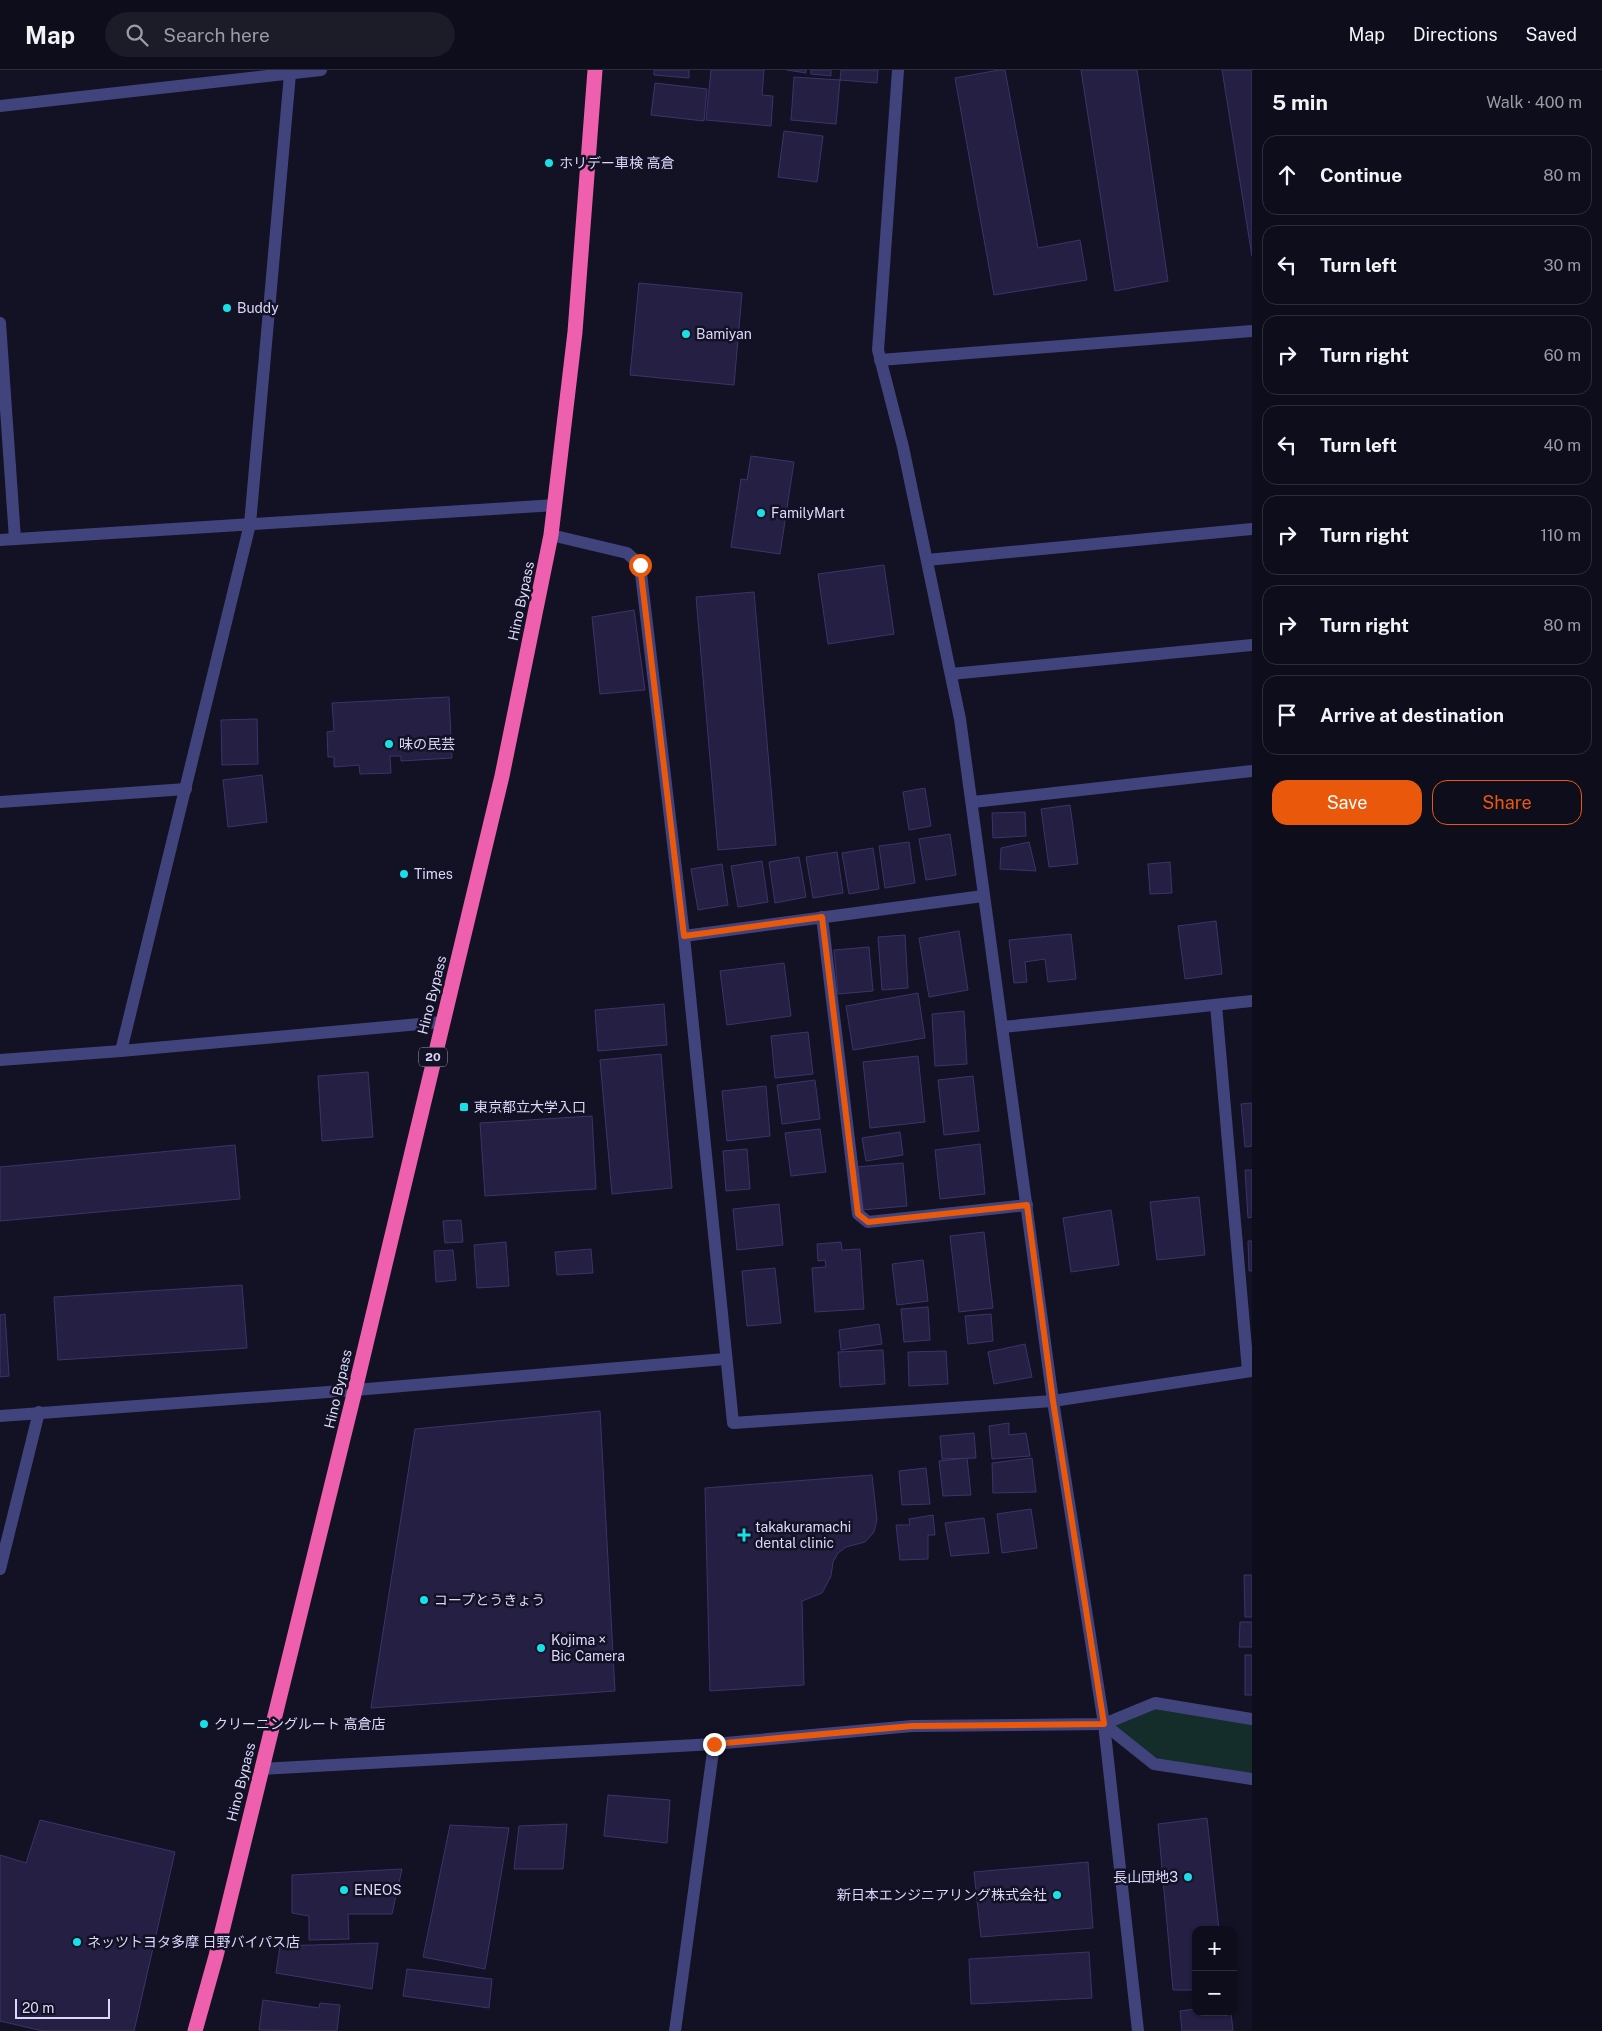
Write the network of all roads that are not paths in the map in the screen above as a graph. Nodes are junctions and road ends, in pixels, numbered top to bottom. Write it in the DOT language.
graph roads {
  1 [pos="321,70"];
  2 [pos="595,70"];
  3 [pos="898,70"];
  4 [pos="290,74"];
  5 [pos="0,106"];
  6 [pos="0,323"];
  7 [pos="1252,331"];
  8 [pos="880,360"];
  9 [pos="556,505"];
  10 [pos="250,524"];
  11 [pos="1252,529"];
  12 [pos="551,535"];
  13 [pos="15,539"];
  14 [pos="0,540"];
  15 [pos="927,560"];
  16 [pos="1252,645"];
  17 [pos="951,674"];
  18 [pos="1252,771"];
  19 [pos="186,789"];
  20 [pos="0,802"];
  21 [pos="973,802"];
  22 [pos="983,896"];
  23 [pos="822,917"];
  24 [pos="684,936"];
  25 [pos="1252,1001"];
  26 [pos="1216,1005"];
  27 [pos="442,1022"];
  28 [pos="1003,1027"];
  29 [pos="121,1051"];
  30 [pos="0,1060"];
  31 [pos="1027,1205"];
  32 [pos="725,1359"];
  33 [pos="1250,1371"];
  34 [pos="355,1390"];
  35 [pos="1053,1401"];
  36 [pos="39,1412"];
  37 [pos="0,1416"];
  38 [pos="0,1568"];
  39 [pos="1252,1719"];
  40 [pos="1104,1724"];
  41 [pos="714,1744"];
  42 [pos="261,1769"];
  43 [pos="1252,1780"];
  44 [pos="195,2031"];
  45 [pos="675,2031"];
  46 [pos="1138,2031"];
  1 -- 4 [label="street"];
  2 -- 9 [label="highway, Hino Bypass / 20"];
  3 -- 8 [label="street"];
  4 -- 5 [label="street"];
  4 -- 10 [label="street"];
  6 -- 13 [label="street"];
  7 -- 8 [label="street"];
  8 -- 15 [label="street"];
  9 -- 10 [label="street"];
  9 -- 12 [label="highway, Hino Bypass / 20"];
  10 -- 13 [label="street"];
  10 -- 19 [label="street"];
  11 -- 15 [label="street"];
  12 -- 24 [label="street"];
  12 -- 27 [label="highway, Hino Bypass / 20"];
  13 -- 14 [label="street"];
  15 -- 17 [label="street"];
  16 -- 17 [label="street"];
  17 -- 21 [label="street"];
  18 -- 21 [label="street"];
  19 -- 20 [label="street"];
  19 -- 29 [label="street"];
  21 -- 22 [label="street"];
  22 -- 23 [label="street"];
  22 -- 28 [label="street"];
  23 -- 24 [label="street"];
  23 -- 31 [label="street"];
  24 -- 32 [label="street"];
  25 -- 26 [label="street"];
  26 -- 28 [label="street"];
  26 -- 33 [label="street"];
  27 -- 29 [label="street"];
  27 -- 34 [label="highway, Hino Bypass / 20"];
  28 -- 31 [label="street"];
  29 -- 30 [label="street"];
  31 -- 35 [label="street"];
  32 -- 34 [label="street"];
  32 -- 35 [label="street"];
  33 -- 35 [label="street"];
  34 -- 36 [label="street"];
  34 -- 42 [label="highway, Hino Bypass / 20"];
  35 -- 40 [label="street"];
  36 -- 37 [label="street"];
  36 -- 38 [label="street"];
  39 -- 40 [label="street"];
  40 -- 41 [label="street"];
  40 -- 43 [label="street"];
  40 -- 46 [label="street"];
  41 -- 42 [label="street"];
  41 -- 45 [label="street"];
  42 -- 44 [label="highway, Hino Bypass / 20"];
}
